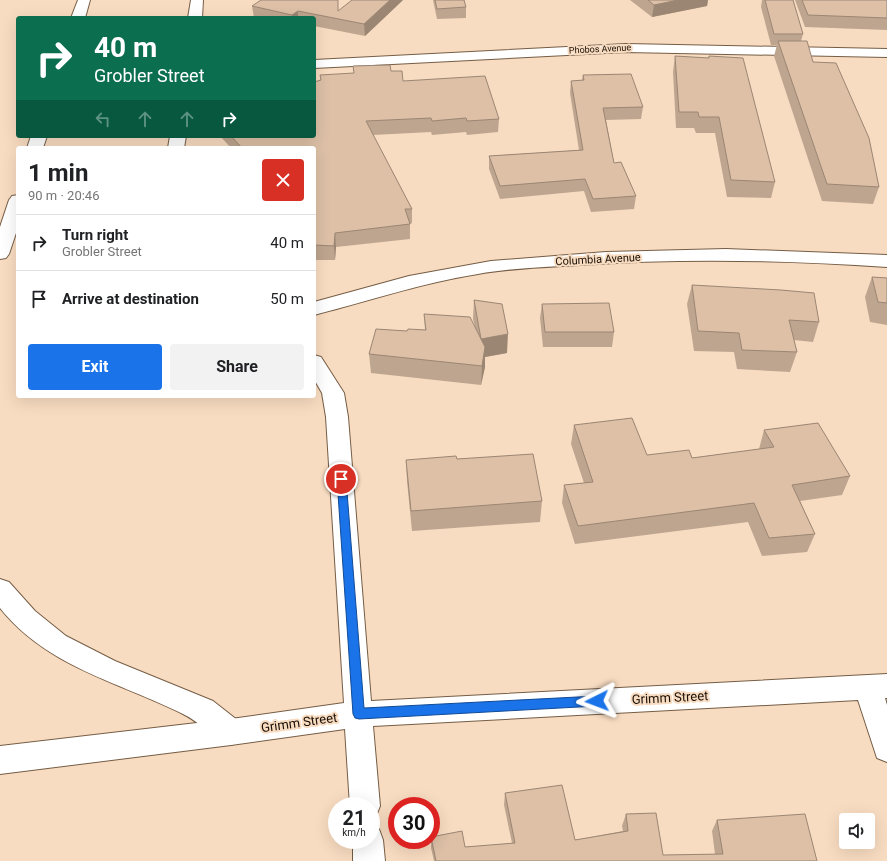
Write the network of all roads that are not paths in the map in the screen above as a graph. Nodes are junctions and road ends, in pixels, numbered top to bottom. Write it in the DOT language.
graph roads {
  1 [pos="84,0"];
  2 [pos="197,0"];
  3 [pos="79,16"];
  4 [pos="195,16"];
  5 [pos="887,53"];
  6 [pos="316,64"];
  7 [pos="16,206"];
  8 [pos="0,254"];
  9 [pos="887,261"];
  10 [pos="316,308"];
  11 [pos="316,365"];
  12 [pos="0,589"];
  13 [pos="877,686"];
  14 [pos="359,714"];
  15 [pos="231,732"];
  16 [pos="887,749"];
  17 [pos="0,760"];
  18 [pos="364,797"];
  19 [pos="368,849"];
  20 [pos="369,861"];
  1 -- 3 [label="street"];
  2 -- 4 [label="street"];
  5 -- 6 [label="street, Phobos Avenue"];
  7 -- 8 [label="street"];
  9 -- 10 [label="street, Columbia Avenue"];
  11 -- 14 [label="street"];
  12 -- 15 [label="street"];
  13 -- 14 [label="street, Grimm Street"];
  13 -- 16 [label="street"];
  14 -- 15 [label="street, Grimm Street"];
  14 -- 18 [label="street"];
  15 -- 17 [label="street, Grimm Street"];
  19 -- 20 [label="street"];
}
